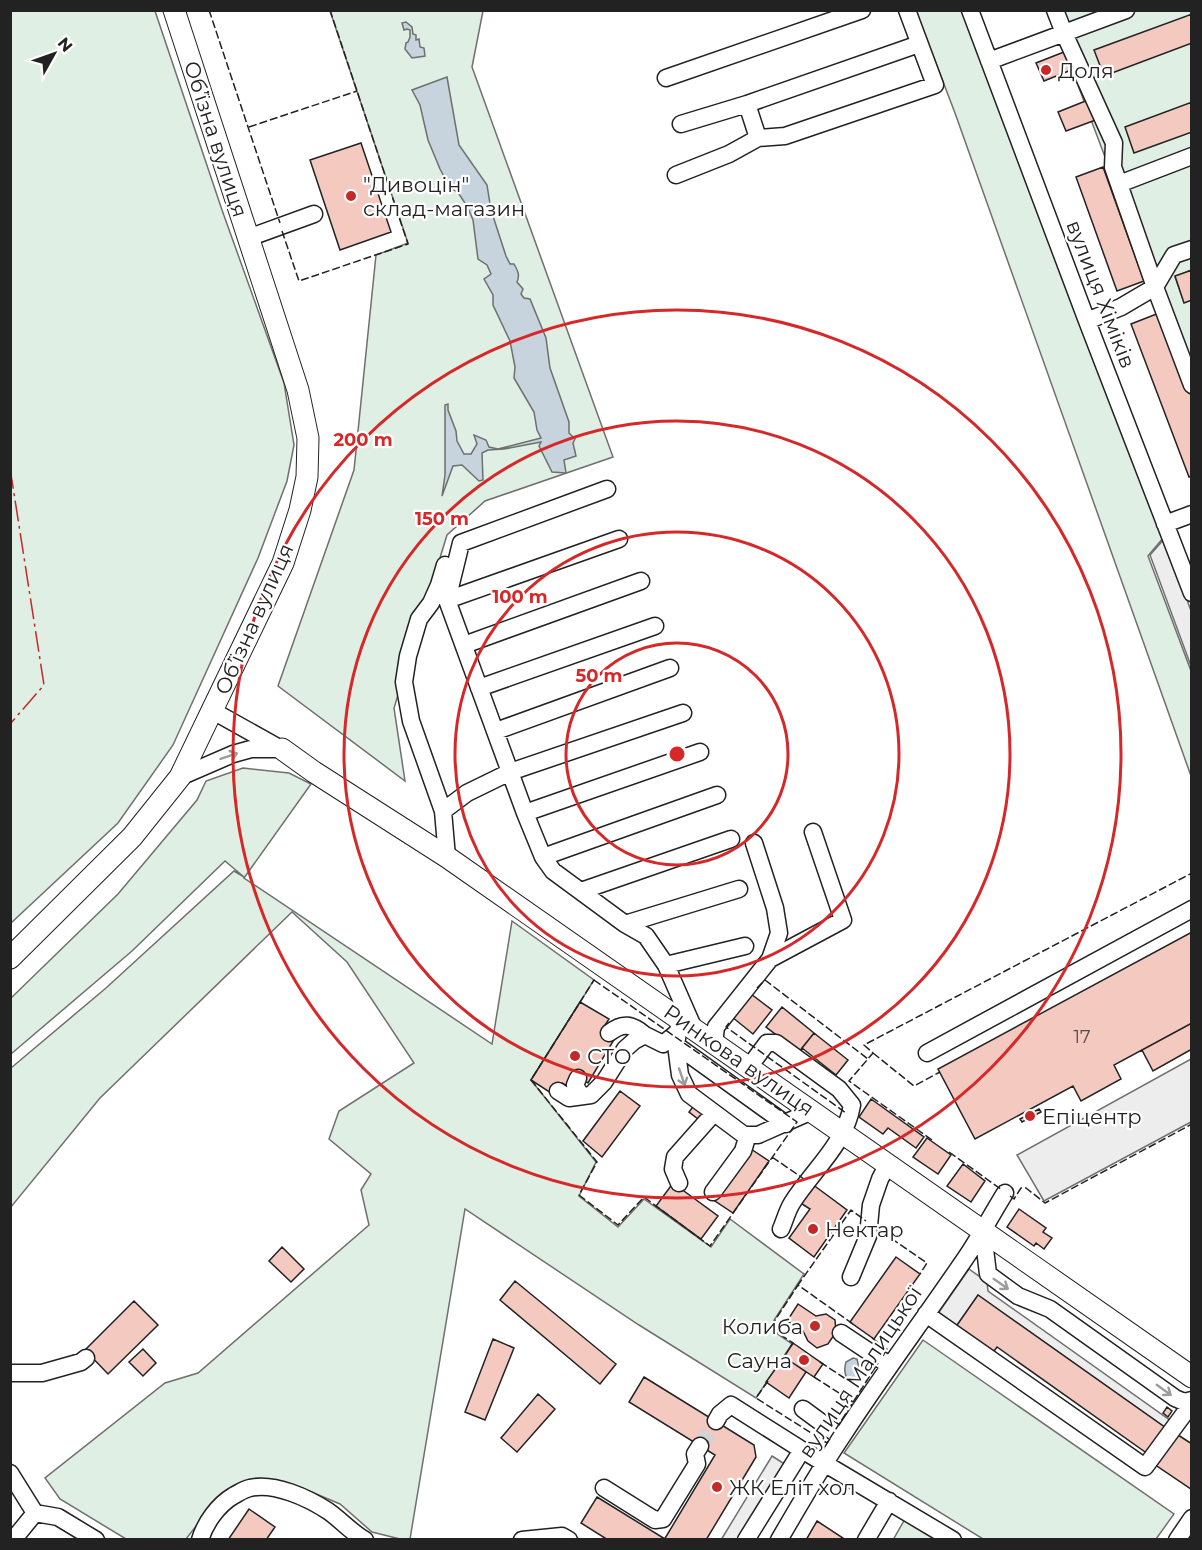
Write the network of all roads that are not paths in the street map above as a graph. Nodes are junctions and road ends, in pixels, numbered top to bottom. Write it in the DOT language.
graph roads {
  1 [pos="174,10"];
  2 [pos="862,10"];
  3 [pos="907,10"];
  4 [pos="970,10"];
  5 [pos="1055,10"];
  6 [pos="1126,10"];
  7 [pos="1064,33"];
  8 [pos="919,44"];
  9 [pos="989,61"];
  10 [pos="666,78"];
  11 [pos="747,104"];
  12 [pos="681,124"];
  13 [pos="758,138"];
  14 [pos="1191,156"];
  15 [pos="676,176"];
  16 [pos="1119,184"];
  17 [pos="314,214"];
  18 [pos="248,238"];
  19 [pos="1191,249"];
  20 [pos="1155,287"];
  21 [pos="1087,321"];
  22 [pos="1191,385"];
  23 [pos="607,489"];
  24 [pos="1191,514"];
  25 [pos="1165,524"];
  26 [pos="619,539"];
  27 [pos="461,543"];
  28 [pos="641,581"];
  29 [pos="1191,593"];
  30 [pos="447,600"];
  31 [pos="655,626"];
  32 [pos="464,645"];
  33 [pos="670,668"];
  34 [pos="479,688"];
  35 [pos="213,711"];
  36 [pos="682,713"];
  37 [pos="496,731"];
  38 [pos="282,749"];
  39 [pos="700,752"];
  40 [pos="510,772"];
  41 [pos="180,777"];
  42 [pos="717,795"];
  43 [pos="444,811"];
  44 [pos="525,813"];
  45 [pos="813,832"];
  46 [pos="731,839"];
  47 [pos="754,843"];
  48 [pos="447,857"];
  49 [pos="543,857"];
  50 [pos="739,889"];
  51 [pos="581,891"];
  52 [pos="1191,909"];
  53 [pos="625,924"];
  54 [pos="746,946"];
  55 [pos="10,958"];
  56 [pos="770,959"];
  57 [pos="666,965"];
  58 [pos="682,1031"];
  59 [pos="609,1033"];
  60 [pos="645,1035"];
  61 [pos="714,1043"];
  62 [pos="927,1053"];
  63 [pos="749,1067"];
  64 [pos="578,1078"];
  65 [pos="558,1091"];
  66 [pos="585,1096"];
  67 [pos="812,1111"];
  68 [pos="714,1113"];
  69 [pos="786,1124"];
  70 [pos="843,1133"];
  71 [pos="748,1140"];
  72 [pos="888,1164"];
  73 [pos="679,1183"];
  74 [pos="713,1192"];
  75 [pos="1005,1193"];
  76 [pos="781,1229"];
  77 [pos="983,1232"];
  78 [pos="851,1277"];
  79 [pos="926,1314"];
  80 [pos="841,1333"];
  81 [pos="86,1358"];
  82 [pos="890,1365"];
  83 [pos="10,1373"];
  84 [pos="1191,1377"];
  85 [pos="1191,1401"];
  86 [pos="803,1409"];
  87 [pos="716,1421"];
  88 [pos="841,1437"];
  89 [pos="700,1446"];
  90 [pos="802,1450"];
  91 [pos="825,1464"];
  92 [pos="10,1473"];
  93 [pos="604,1488"];
  94 [pos="889,1502"];
  95 [pos="35,1513"];
  96 [pos="1191,1518"];
  97 [pos="13,1539"];
  98 [pos="96,1539"];
  99 [pos="200,1539"];
  100 [pos="365,1539"];
  101 [pos="522,1539"];
  102 [pos="569,1539"];
  103 [pos="746,1539"];
  104 [pos="778,1539"];
  105 [pos="866,1539"];
  106 [pos="953,1539"];
  107 [pos="1177,1539"];
  1 -- 18 [label="main road, Обʼїзна вулиця"];
  2 -- 10 [label="street"];
  3 -- 8 [label="street"];
  4 -- 9 [label="street, вулиця Хіміків"];
  5 -- 7 [label="street"];
  6 -- 7 [label="street"];
  7 -- 9 [label="street"];
  7 -- 16 [label="street"];
  8 -- 11 [label="street"];
  8 -- 13 [label="street"];
  9 -- 21 [label="street, вулиця Хіміків"];
  11 -- 12 [label="street"];
  11 -- 13 [label="street"];
  13 -- 15 [label="street"];
  14 -- 16 [label="street"];
  16 -- 20 [label="street"];
  17 -- 18 [label="street"];
  18 -- 35 [label="main road, Обʼїзна вулиця"];
  19 -- 20 [label="street"];
  20 -- 21 [label="street"];
  20 -- 22 [label="street"];
  21 -- 25 [label="street, вулиця Хіміків"];
  23 -- 27 [label="street"];
  24 -- 25 [label="street"];
  25 -- 29 [label="street, вулиця Хіміків"];
  26 -- 30 [label="street"];
  27 -- 30 [label="street"];
  27 -- 43 [label="street"];
  28 -- 32 [label="street"];
  30 -- 32 [label="street"];
  31 -- 34 [label="street"];
  32 -- 34 [label="street"];
  33 -- 37 [label="street"];
  34 -- 37 [label="street"];
  35 -- 38 [label="street, Ринкова вулиця"];
  35 -- 41 [label="main road, Обʼїзна вулиця"];
  36 -- 40 [label="street"];
  37 -- 40 [label="street"];
  41 -- 38 [label="street, one-way"];
  38 -- 48 [label="main road, Ринкова вулиця"];
  39 -- 44 [label="street"];
  40 -- 43 [label="street"];
  40 -- 44 [label="street"];
  41 -- 55 [label="main road, Обʼїзна вулиця"];
  42 -- 49 [label="street"];
  43 -- 48 [label="street"];
  44 -- 49 [label="street"];
  45 -- 56 [label="street"];
  46 -- 51 [label="street"];
  47 -- 56 [label="street"];
  48 -- 58 [label="main road, Ринкова вулиця"];
  49 -- 51 [label="street"];
  50 -- 53 [label="street"];
  51 -- 53 [label="street"];
  52 -- 62 [label="street"];
  53 -- 57 [label="street"];
  54 -- 57 [label="street"];
  56 -- 61 [label="street"];
  57 -- 58 [label="street"];
  58 -- 60 [label="street"];
  58 -- 61 [label="main road, Ринкова вулиця"];
  58 -- 68 [label="street, one-way"];
  58 -- 69 [label="street"];
  59 -- 60 [label="street"];
  60 -- 66 [label="street"];
  61 -- 63 [label="main road, Ринкова вулиця"];
  63 -- 67 [label="main road, Ринкова вулиця"];
  63 -- 70 [label="street"];
  64 -- 66 [label="street"];
  65 -- 66 [label="street"];
  67 -- 69 [label="street"];
  67 -- 70 [label="main road, Ринкова вулиця"];
  68 -- 71 [label="street"];
  68 -- 73 [label="street"];
  69 -- 71 [label="street"];
  70 -- 72 [label="main road, Ринкова вулиця"];
  70 -- 76 [label="street"];
  71 -- 74 [label="street"];
  72 -- 77 [label="main road, Ринкова вулиця"];
  72 -- 78 [label="street"];
  75 -- 77 [label="street, вулиця Малицької"];
  77 -- 79 [label="street, вулиця Малицької"];
  77 -- 84 [label="main road, Ринкова вулиця"];
  77 -- 85 [label="street, one-way"];
  79 -- 82 [label="street, вулиця Малицької"];
  79 -- 85 [label="street"];
  80 -- 82 [label="street"];
  81 -- 83 [label="street"];
  82 -- 88 [label="street, вулиця Малицької"];
  86 -- 88 [label="street"];
  87 -- 90 [label="street"];
  88 -- 91 [label="street, вулиця Малицької"];
  89 -- 93 [label="street"];
  90 -- 91 [label="street"];
  90 -- 103 [label="street"];
  91 -- 94 [label="street"];
  91 -- 104 [label="street, вулиця Малицької"];
  92 -- 95 [label="street"];
  94 -- 105 [label="street"];
  94 -- 106 [label="street"];
  95 -- 97 [label="street"];
  95 -- 98 [label="street"];
  96 -- 107 [label="street"];
  99 -- 100 [label="street"];
  101 -- 102 [label="street"];
}
